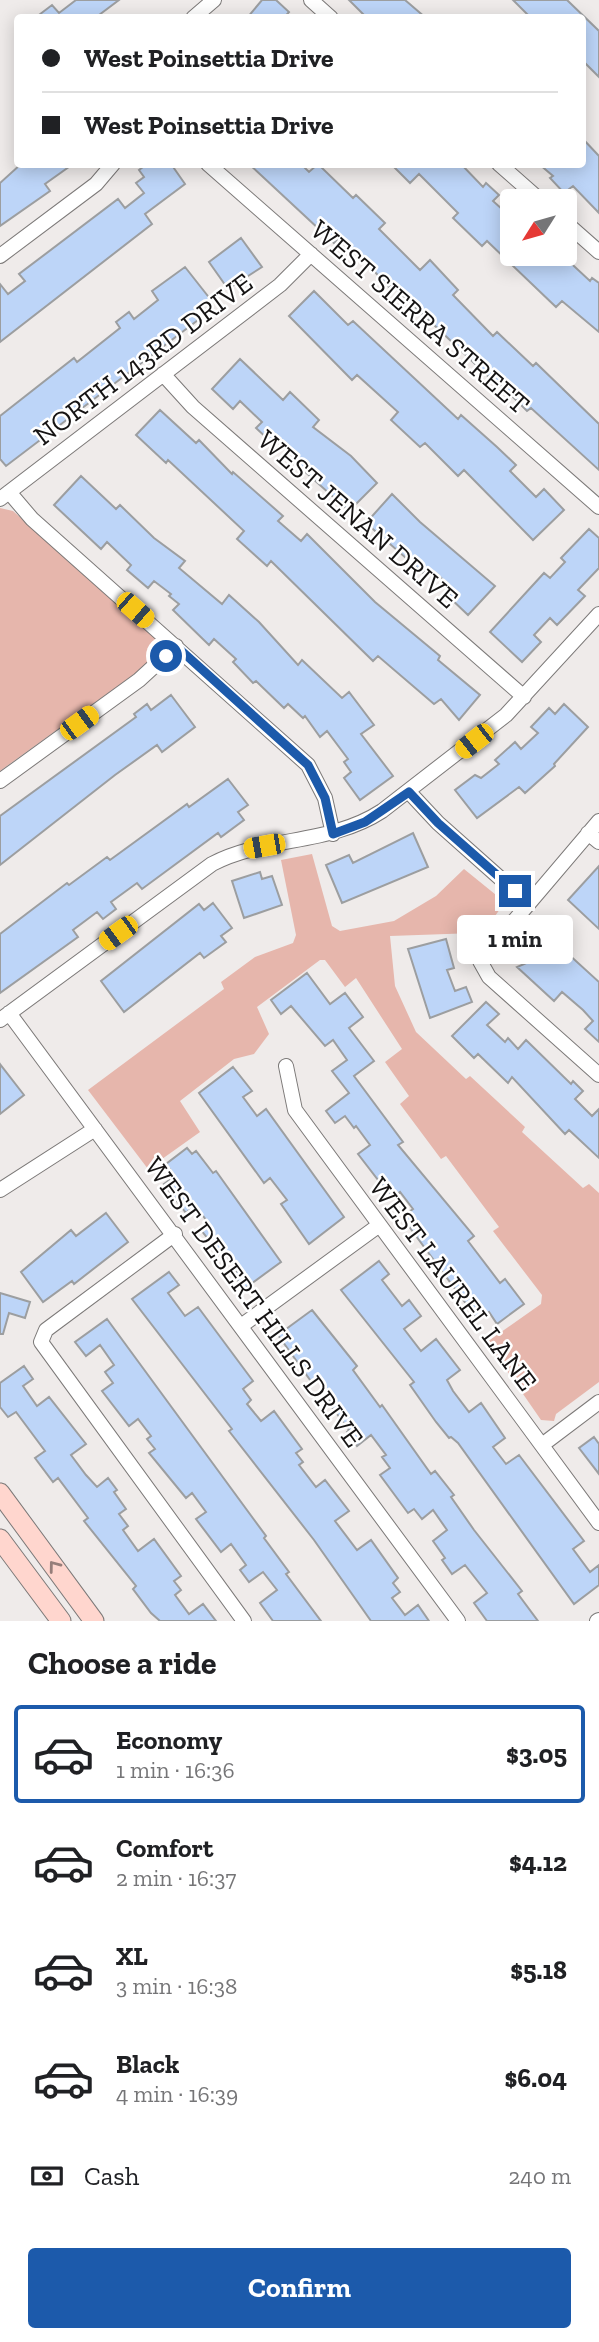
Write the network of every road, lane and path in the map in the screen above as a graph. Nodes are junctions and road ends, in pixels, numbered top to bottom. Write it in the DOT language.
graph roads {
  1 [pos="214,0"];
  2 [pos="311,0"];
  3 [pos="198,14"];
  4 [pos="327,14"];
  5 [pos="110,168"];
  6 [pos="213,168"];
  7 [pos="504,168"];
  8 [pos="527,189"];
  9 [pos="578,233"];
  10 [pos="599,252"];
  11 [pos="311,254"];
  12 [pos="0,256"];
  13 [pos="163,374"];
  14 [pos="4,496"];
  15 [pos="599,507"];
  16 [pos="599,614"];
  17 [pos="176,646"];
  18 [pos="524,697"];
  19 [pos="0,781"];
  20 [pos="409,792"];
  21 [pos="599,821"];
  22 [pos="333,834"];
  23 [pos="594,837"];
  24 [pos="528,902"];
  25 [pos="5,1016"];
  26 [pos="286,1066"];
  27 [pos="599,1075"];
  28 [pos="95,1129"];
  29 [pos="0,1190"];
  30 [pos="378,1226"];
  31 [pos="175,1234"];
  32 [pos="241,1326"];
  33 [pos="599,1402"];
  34 [pos="542,1445"];
  35 [pos="0,1493"];
  36 [pos="599,1523"];
  37 [pos="0,1539"];
  38 [pos="61,1621"];
  39 [pos="94,1621"];
  40 [pos="244,1621"];
  41 [pos="458,1621"];
  1 -- 3 [label="street"];
  2 -- 4 [label="street"];
  5 -- 12 [label="street"];
  6 -- 11 [label="street, WEST SIERRA STREET"];
  7 -- 8 [label="street"];
  9 -- 10 [label="street"];
  11 -- 13 [label="street, NORTH 143RD DRIVE"];
  11 -- 15 [label="street, WEST SIERRA STREET"];
  13 -- 14 [label="street, NORTH 143RD DRIVE"];
  13 -- 18 [label="street, WEST JENAN DRIVE"];
  14 -- 17 [label="street"];
  16 -- 18 [label="street"];
  17 -- 19 [label="street"];
  17 -- 22 [label="street"];
  18 -- 20 [label="street"];
  20 -- 22 [label="street"];
  20 -- 24 [label="street"];
  21 -- 23 [label="street"];
  22 -- 25 [label="street"];
  23 -- 24 [label="street"];
  24 -- 27 [label="street"];
  25 -- 28 [label="street, WEST DESERT HILLS DRIVE"];
  26 -- 30 [label="street, WEST LAUREL LANE"];
  28 -- 29 [label="street"];
  28 -- 31 [label="street, WEST DESERT HILLS DRIVE"];
  30 -- 32 [label="street"];
  30 -- 34 [label="street, WEST LAUREL LANE"];
  31 -- 32 [label="street, WEST DESERT HILLS DRIVE"];
  31 -- 40 [label="street"];
  32 -- 41 [label="street, WEST DESERT HILLS DRIVE"];
  33 -- 34 [label="street"];
  34 -- 36 [label="street, WEST LAUREL LANE"];
  39 -- 35 [label="main road, one-way"];
  37 -- 38 [label="main road"];
}
